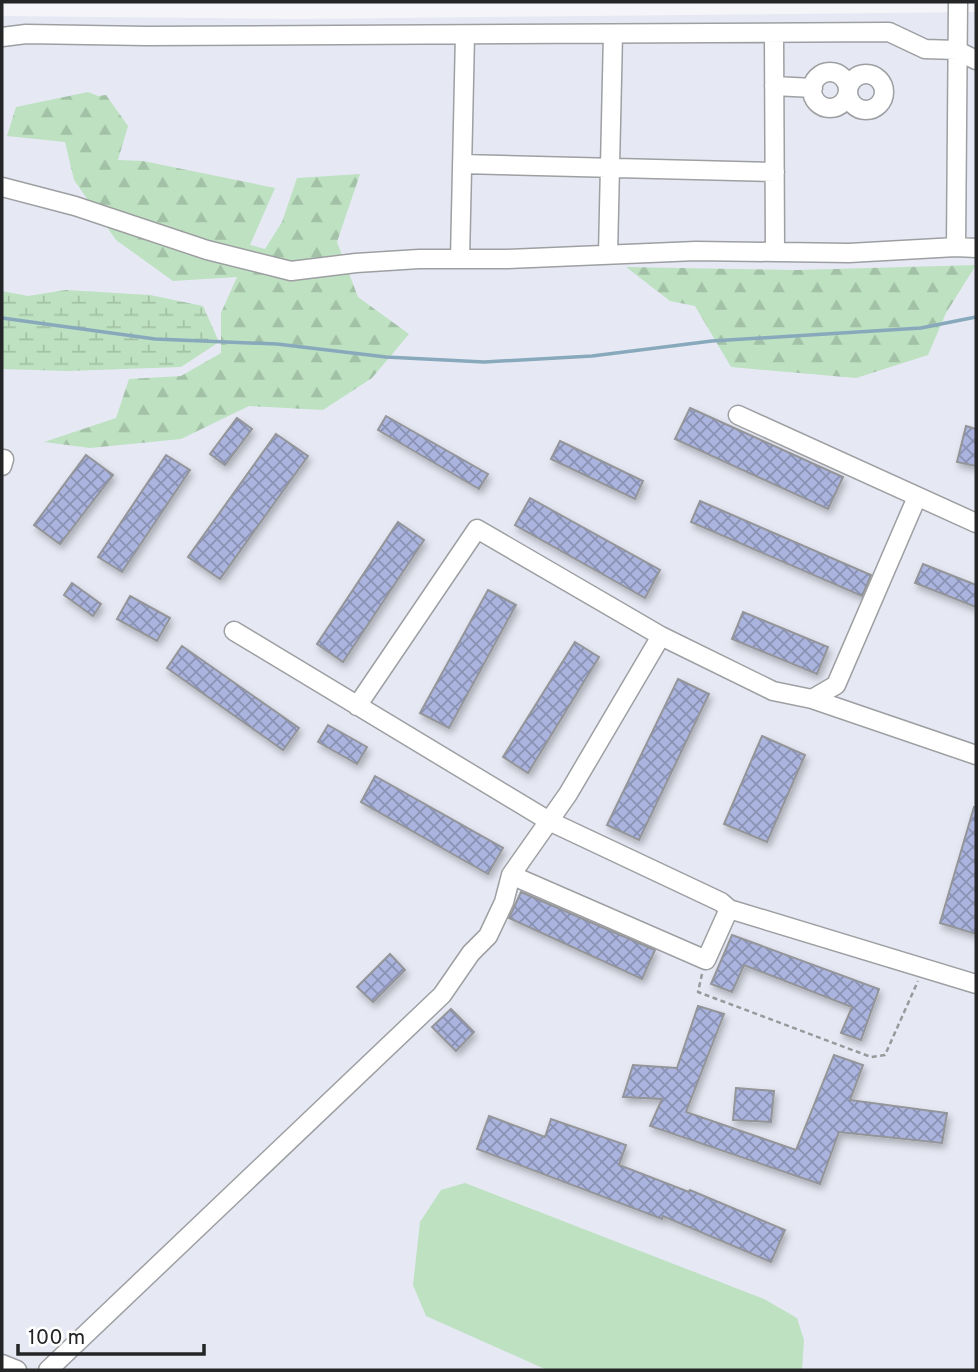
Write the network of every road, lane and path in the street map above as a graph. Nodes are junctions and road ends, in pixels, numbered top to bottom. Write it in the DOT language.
graph roads {
  1 [pos="958,2"];
  2 [pos="774,33"];
  3 [pos="613,34"];
  4 [pos="465,35"];
  5 [pos="2,37"];
  6 [pos="956,50"];
  7 [pos="976,60"];
  8 [pos="774,86"];
  9 [pos="813,88"];
  10 [pos="462,164"];
  11 [pos="610,167"];
  12 [pos="775,172"];
  13 [pos="2,187"];
  14 [pos="956,247"];
  15 [pos="976,248"];
  16 [pos="775,252"];
  17 [pos="608,254"];
  18 [pos="460,259"];
  19 [pos="737,415"];
  20 [pos="2,459"];
  21 [pos="2,466"];
  22 [pos="917,497"];
  23 [pos="976,523"];
  24 [pos="234,631"];
  25 [pos="661,636"];
  26 [pos="812,699"];
  27 [pos="357,706"];
  28 [pos="976,755"];
  29 [pos="549,821"];
  30 [pos="511,875"];
  31 [pos="729,909"];
  32 [pos="706,960"];
  33 [pos="923,968"];
  34 [pos="976,984"];
  35 [pos="2,1364"];
  36 [pos="17,1370"];
  37 [pos="48,1370"];
  1 -- 6 [label="street"];
  2 -- 3 [label="street"];
  2 -- 6 [label="street"];
  2 -- 8 [label="street"];
  3 -- 4 [label="street"];
  3 -- 11 [label="street"];
  4 -- 5 [label="street"];
  4 -- 10 [label="street"];
  6 -- 7 [label="street"];
  6 -- 14 [label="street"];
  8 -- 9 [label="street"];
  8 -- 12 [label="street"];
  9 -- 9 [label="street"];
  10 -- 11 [label="street"];
  10 -- 18 [label="street"];
  11 -- 12 [label="street"];
  11 -- 17 [label="street"];
  12 -- 16 [label="street"];
  13 -- 18 [label="street"];
  14 -- 15 [label="street"];
  14 -- 16 [label="street"];
  16 -- 17 [label="street"];
  17 -- 18 [label="street"];
  19 -- 22 [label="street"];
  20 -- 21 [label="street"];
  22 -- 23 [label="street"];
  22 -- 26 [label="street"];
  24 -- 27 [label="street"];
  25 -- 26 [label="street"];
  25 -- 27 [label="street"];
  25 -- 29 [label="street"];
  26 -- 28 [label="street"];
  27 -- 29 [label="street"];
  29 -- 30 [label="street"];
  29 -- 31 [label="street"];
  30 -- 32 [label="street"];
  30 -- 37 [label="street"];
  31 -- 32 [label="street"];
  31 -- 33 [label="street"];
  32 -- 33 [label="path"];
  33 -- 34 [label="street"];
  35 -- 36 [label="street"];
}
